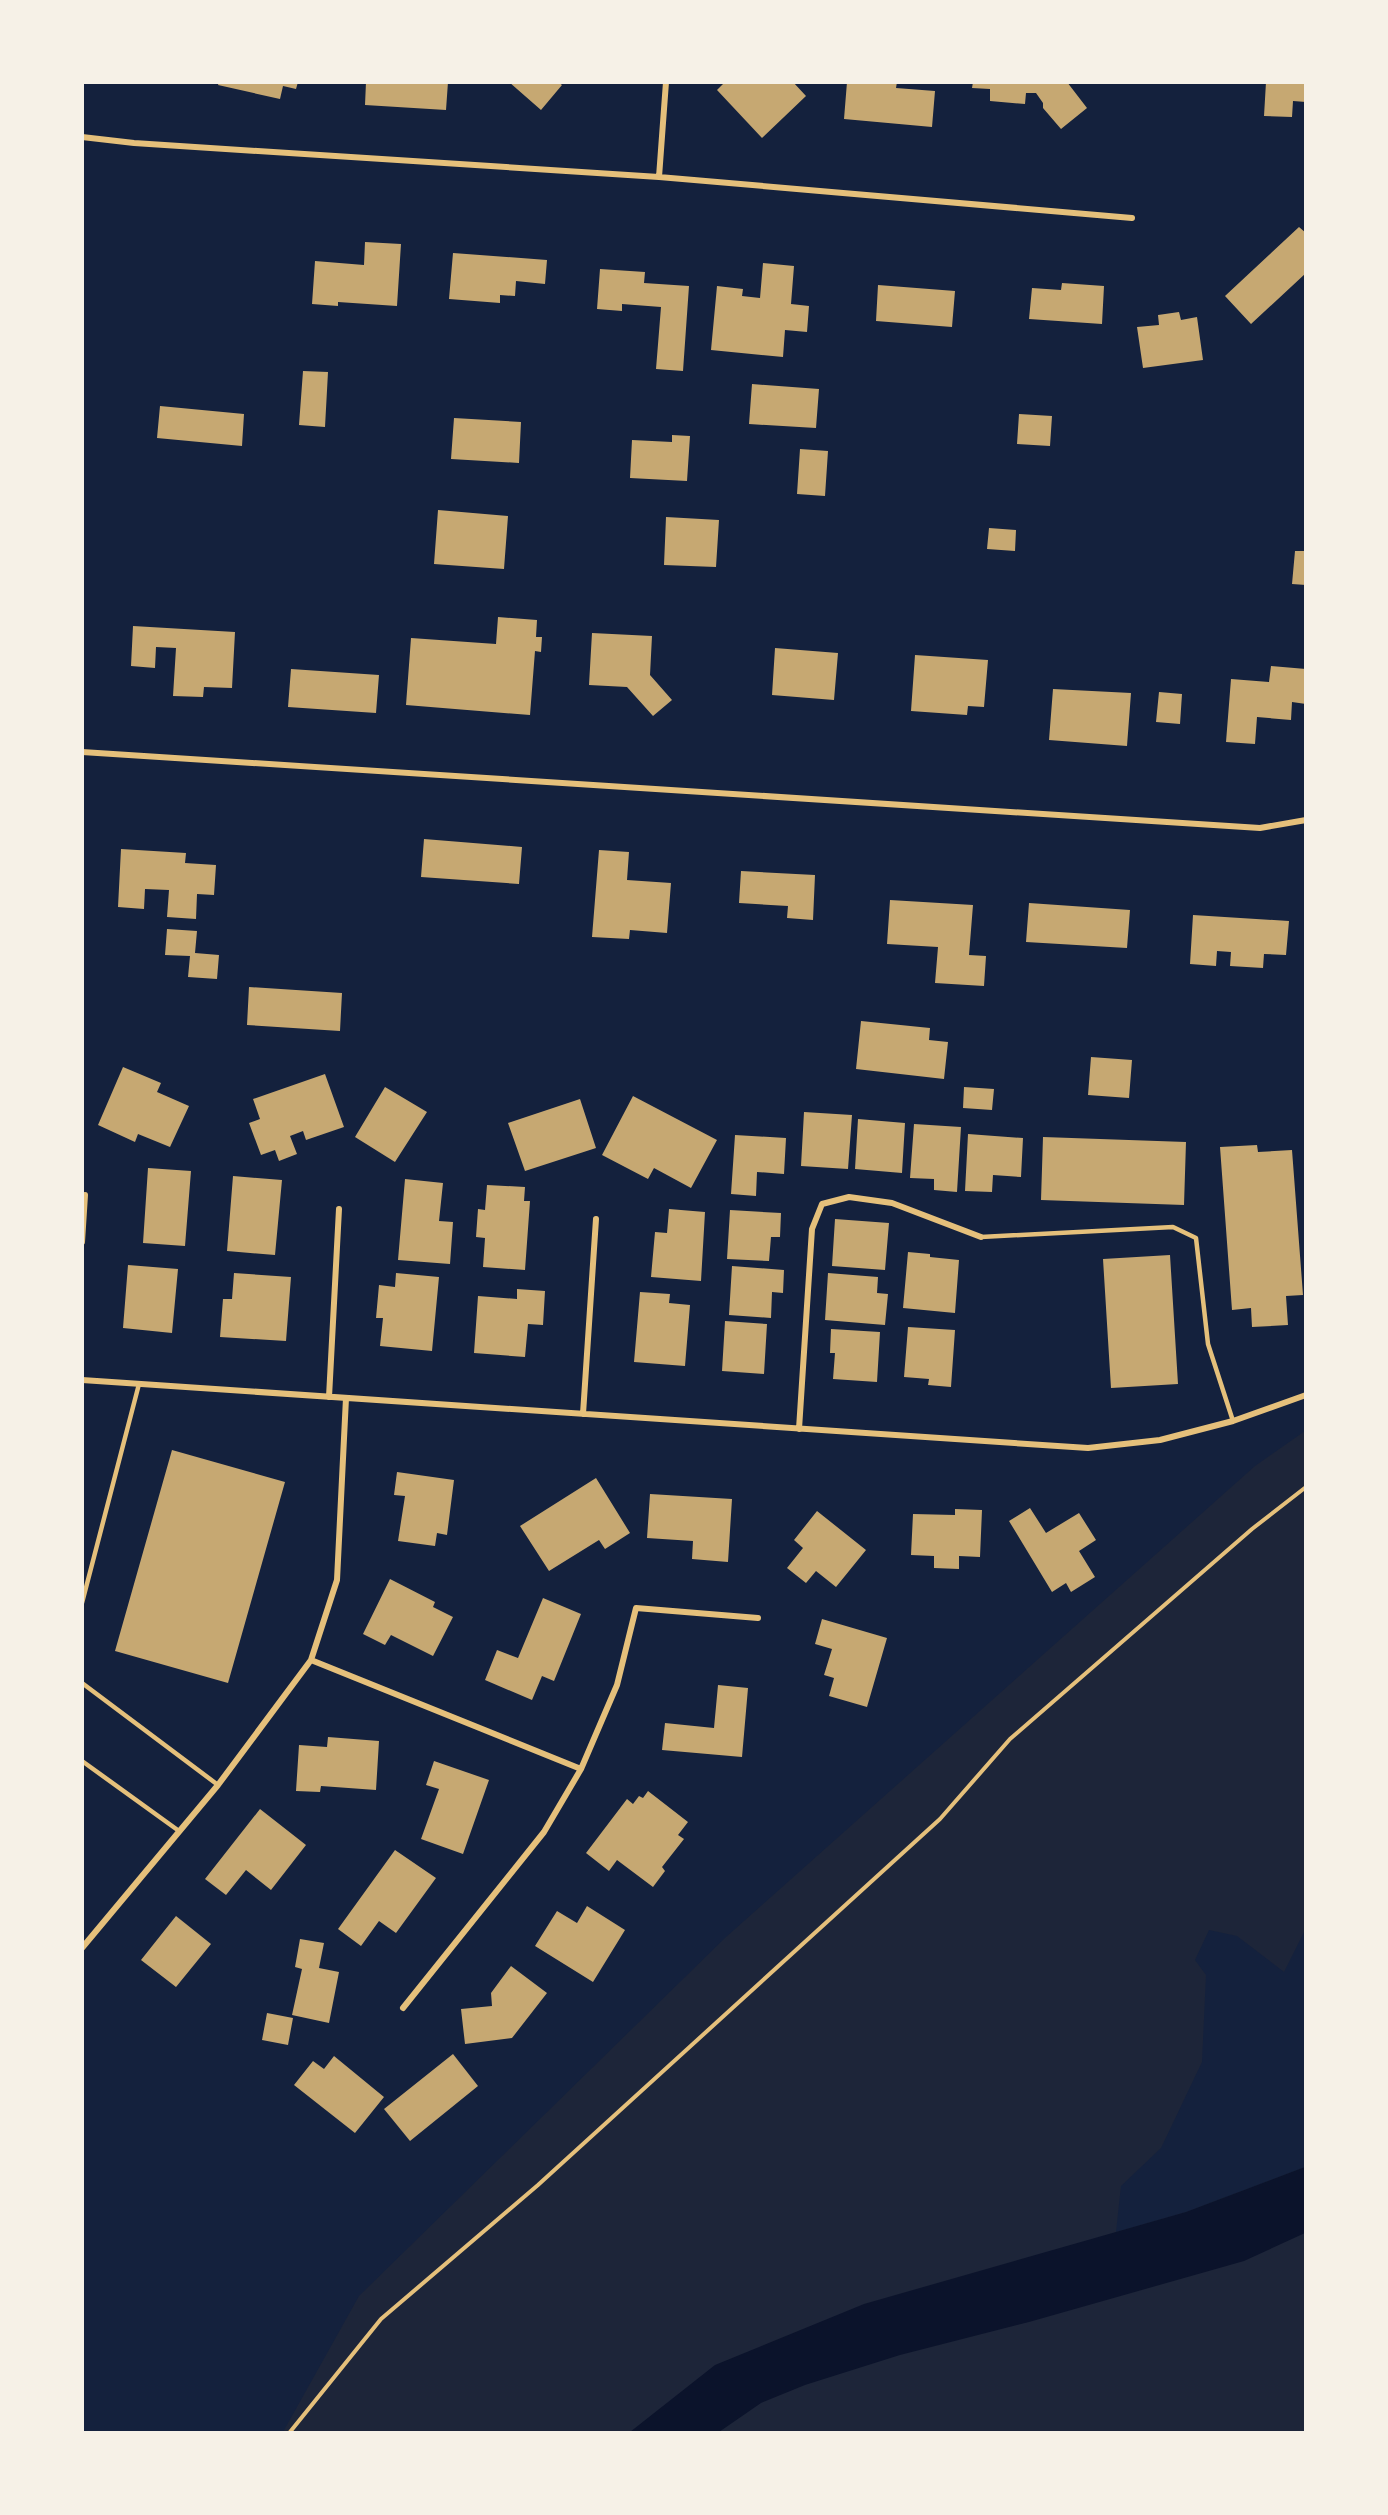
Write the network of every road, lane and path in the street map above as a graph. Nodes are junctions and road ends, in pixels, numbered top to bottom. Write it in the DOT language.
graph roads {
  1 [pos="666,82"];
  2 [pos="82,137"];
  3 [pos="659,177"];
  4 [pos="1132,218"];
  5 [pos="82,752"];
  6 [pos="1305,820"];
  7 [pos="86,1195"];
  8 [pos="339,1209"];
  9 [pos="596,1219"];
  10 [pos="981,1237"];
  11 [pos="82,1242"];
  12 [pos="82,1380"];
  13 [pos="139,1384"];
  14 [pos="1305,1395"];
  15 [pos="329,1397"];
  16 [pos="346,1398"];
  17 [pos="583,1414"];
  18 [pos="1233,1421"];
  19 [pos="799,1429"];
  20 [pos="1305,1487"];
  21 [pos="82,1603"];
  22 [pos="758,1618"];
  23 [pos="311,1660"];
  24 [pos="82,1683"];
  25 [pos="82,1761"];
  26 [pos="581,1769"];
  27 [pos="218,1785"];
  28 [pos="179,1831"];
  29 [pos="82,1948"];
  30 [pos="403,2008"];
  31 [pos="290,2433"];
  1 -- 3 [label="street"];
  2 -- 3 [label="street"];
  3 -- 4 [label="street"];
  5 -- 6 [label="street"];
  7 -- 11 [label="street"];
  8 -- 15 [label="street"];
  9 -- 17 [label="street"];
  10 -- 18 [label="lane"];
  10 -- 19 [label="street"];
  12 -- 13 [label="street"];
  13 -- 15 [label="street"];
  13 -- 21 [label="lane"];
  14 -- 18 [label="street"];
  15 -- 16 [label="street"];
  16 -- 17 [label="street"];
  16 -- 23 [label="street"];
  17 -- 19 [label="street"];
  18 -- 19 [label="street"];
  20 -- 31 [label="path"];
  22 -- 26 [label="street"];
  23 -- 26 [label="street"];
  23 -- 27 [label="street"];
  24 -- 27 [label="lane"];
  25 -- 28 [label="lane"];
  26 -- 30 [label="street"];
  27 -- 28 [label="street"];
  28 -- 29 [label="street"];
}
